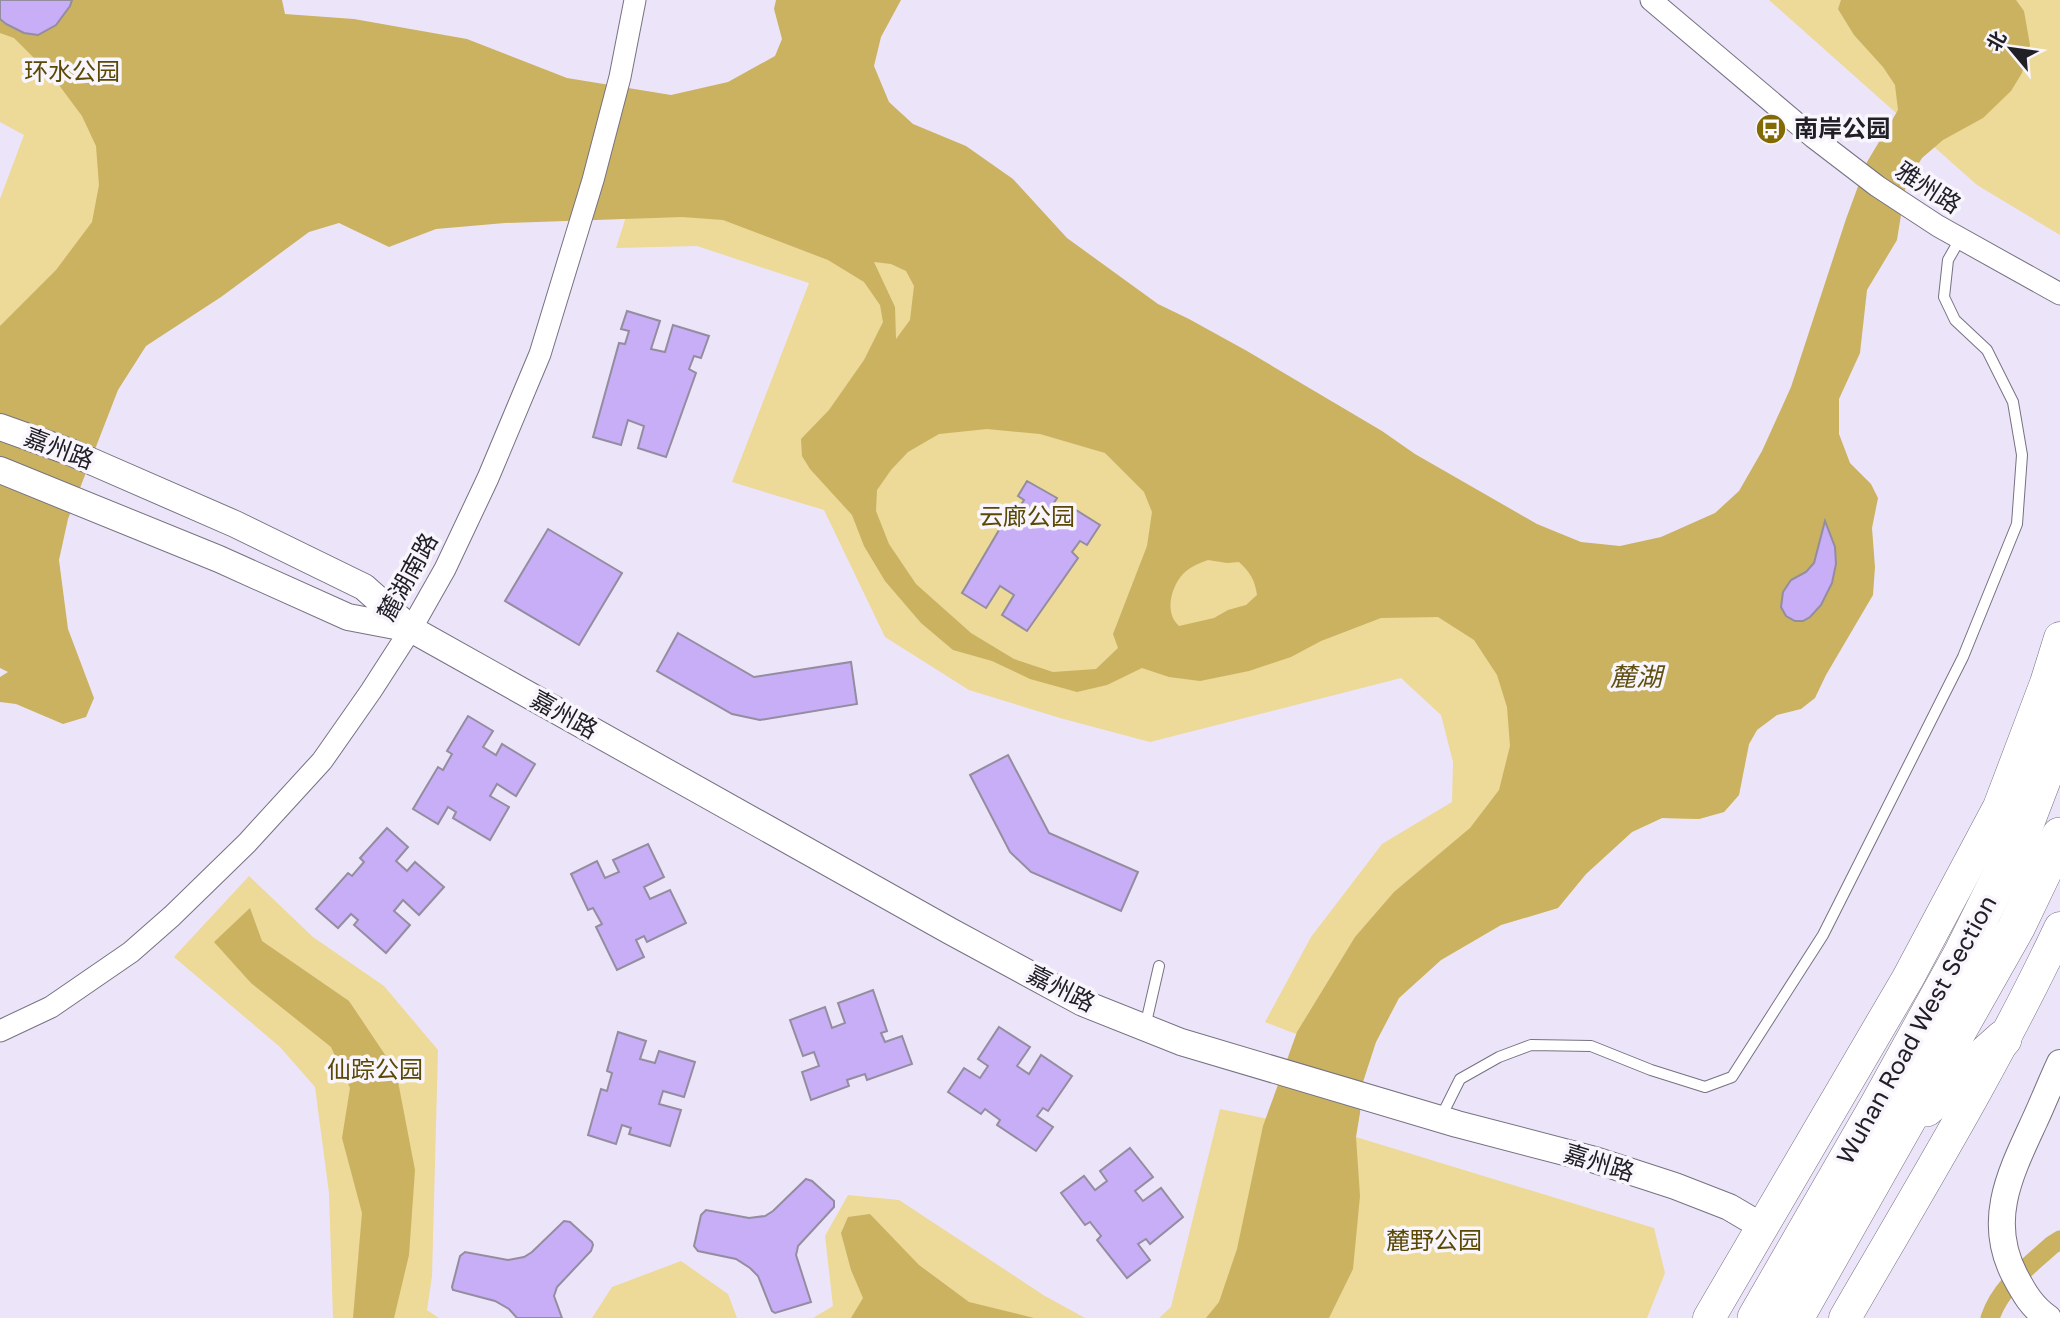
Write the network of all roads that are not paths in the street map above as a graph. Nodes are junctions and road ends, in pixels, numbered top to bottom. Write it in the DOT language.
graph roads {
  1 [pos="635,0"];
  2 [pos="1651,0"];
  3 [pos="1960,239"];
  4 [pos="2060,294"];
  5 [pos="0,427"];
  6 [pos="0,470"];
  7 [pos="411,629"];
  8 [pos="2060,638"];
  9 [pos="2060,680"];
  10 [pos="2060,733"];
  11 [pos="2021,835"];
  12 [pos="2060,836"];
  13 [pos="2060,928"];
  14 [pos="1159,965"];
  15 [pos="1145,1027"];
  16 [pos="0,1031"];
  17 [pos="2003,1039"];
  18 [pos="2060,1063"];
  19 [pos="1440,1119"];
  20 [pos="1905,1127"];
  21 [pos="1763,1227"];
  22 [pos="1709,1318"];
  23 [pos="1756,1318"];
  24 [pos="1795,1318"];
  25 [pos="1844,1318"];
  26 [pos="2048,1318"];
  1 -- 7 [label="street, 麓湖南路"];
  2 -- 3 [label="street, 雅州路"];
  3 -- 4 [label="street, 雅州路"];
  3 -- 19 [label="lane"];
  5 -- 7 [label="street, 嘉州路"];
  6 -- 7 [label="street, 嘉州路"];
  7 -- 15 [label="street, 嘉州路"];
  7 -- 16 [label="street, 麓湖南路"];
  8 -- 21 [label="main road"];
  9 -- 11 [label="highway"];
  10 -- 11 [label="highway, Wuhan Road West Section"];
  11 -- 23 [label="highway, Wuhan Road West Section"];
  12 -- 20 [label="highway, Wuhan Road West Section"];
  13 -- 17 [label="main road"];
  14 -- 15 [label="lane"];
  15 -- 19 [label="street, 嘉州路"];
  17 -- 20 [label="highway"];
  17 -- 25 [label="main road"];
  18 -- 26 [label="street"];
  19 -- 21 [label="street, 嘉州路"];
  20 -- 24 [label="highway, Wuhan Road West Section"];
  21 -- 22 [label="main road"];
}
